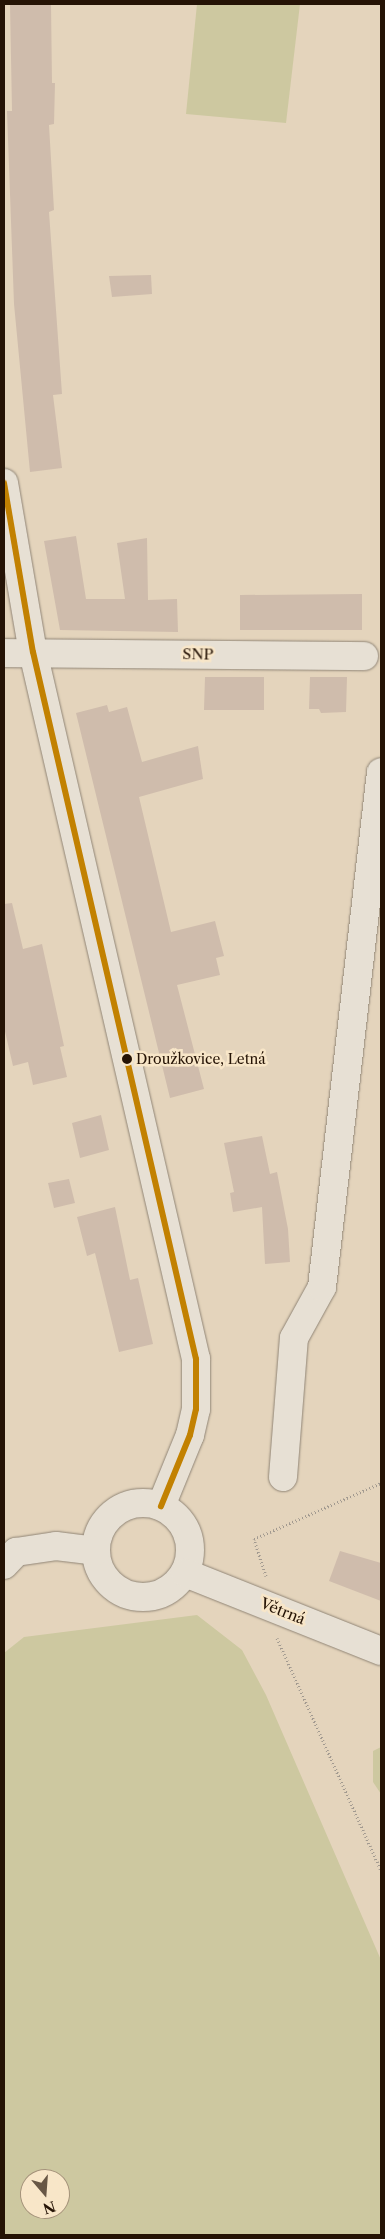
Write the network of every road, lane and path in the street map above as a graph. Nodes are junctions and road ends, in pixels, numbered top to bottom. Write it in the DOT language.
graph roads {
  1 [pos="4,483"];
  2 [pos="33,652"];
  3 [pos="4,653"];
  4 [pos="364,656"];
  5 [pos="381,772"];
  6 [pos="283,1477"];
  7 [pos="381,1484"];
  8 [pos="161,1506"];
  9 [pos="96,1551"];
  10 [pos="4,1565"];
  11 [pos="185,1573"];
  12 [pos="276,1608"];
  13 [pos="381,1651"];
  14 [pos="381,1870"];
  1 -- 2 [label="street"];
  2 -- 3 [label="street, SNP"];
  2 -- 4 [label="street, SNP"];
  2 -- 8 [label="street"];
  5 -- 6 [label="street"];
  7 -- 12 [label="path"];
  8 -- 9 [label="street"];
  8 -- 11 [label="street"];
  9 -- 10 [label="street"];
  9 -- 11 [label="street"];
  11 -- 12 [label="street, Větrná"];
  12 -- 13 [label="street, Větrná"];
  12 -- 14 [label="path"];
}
